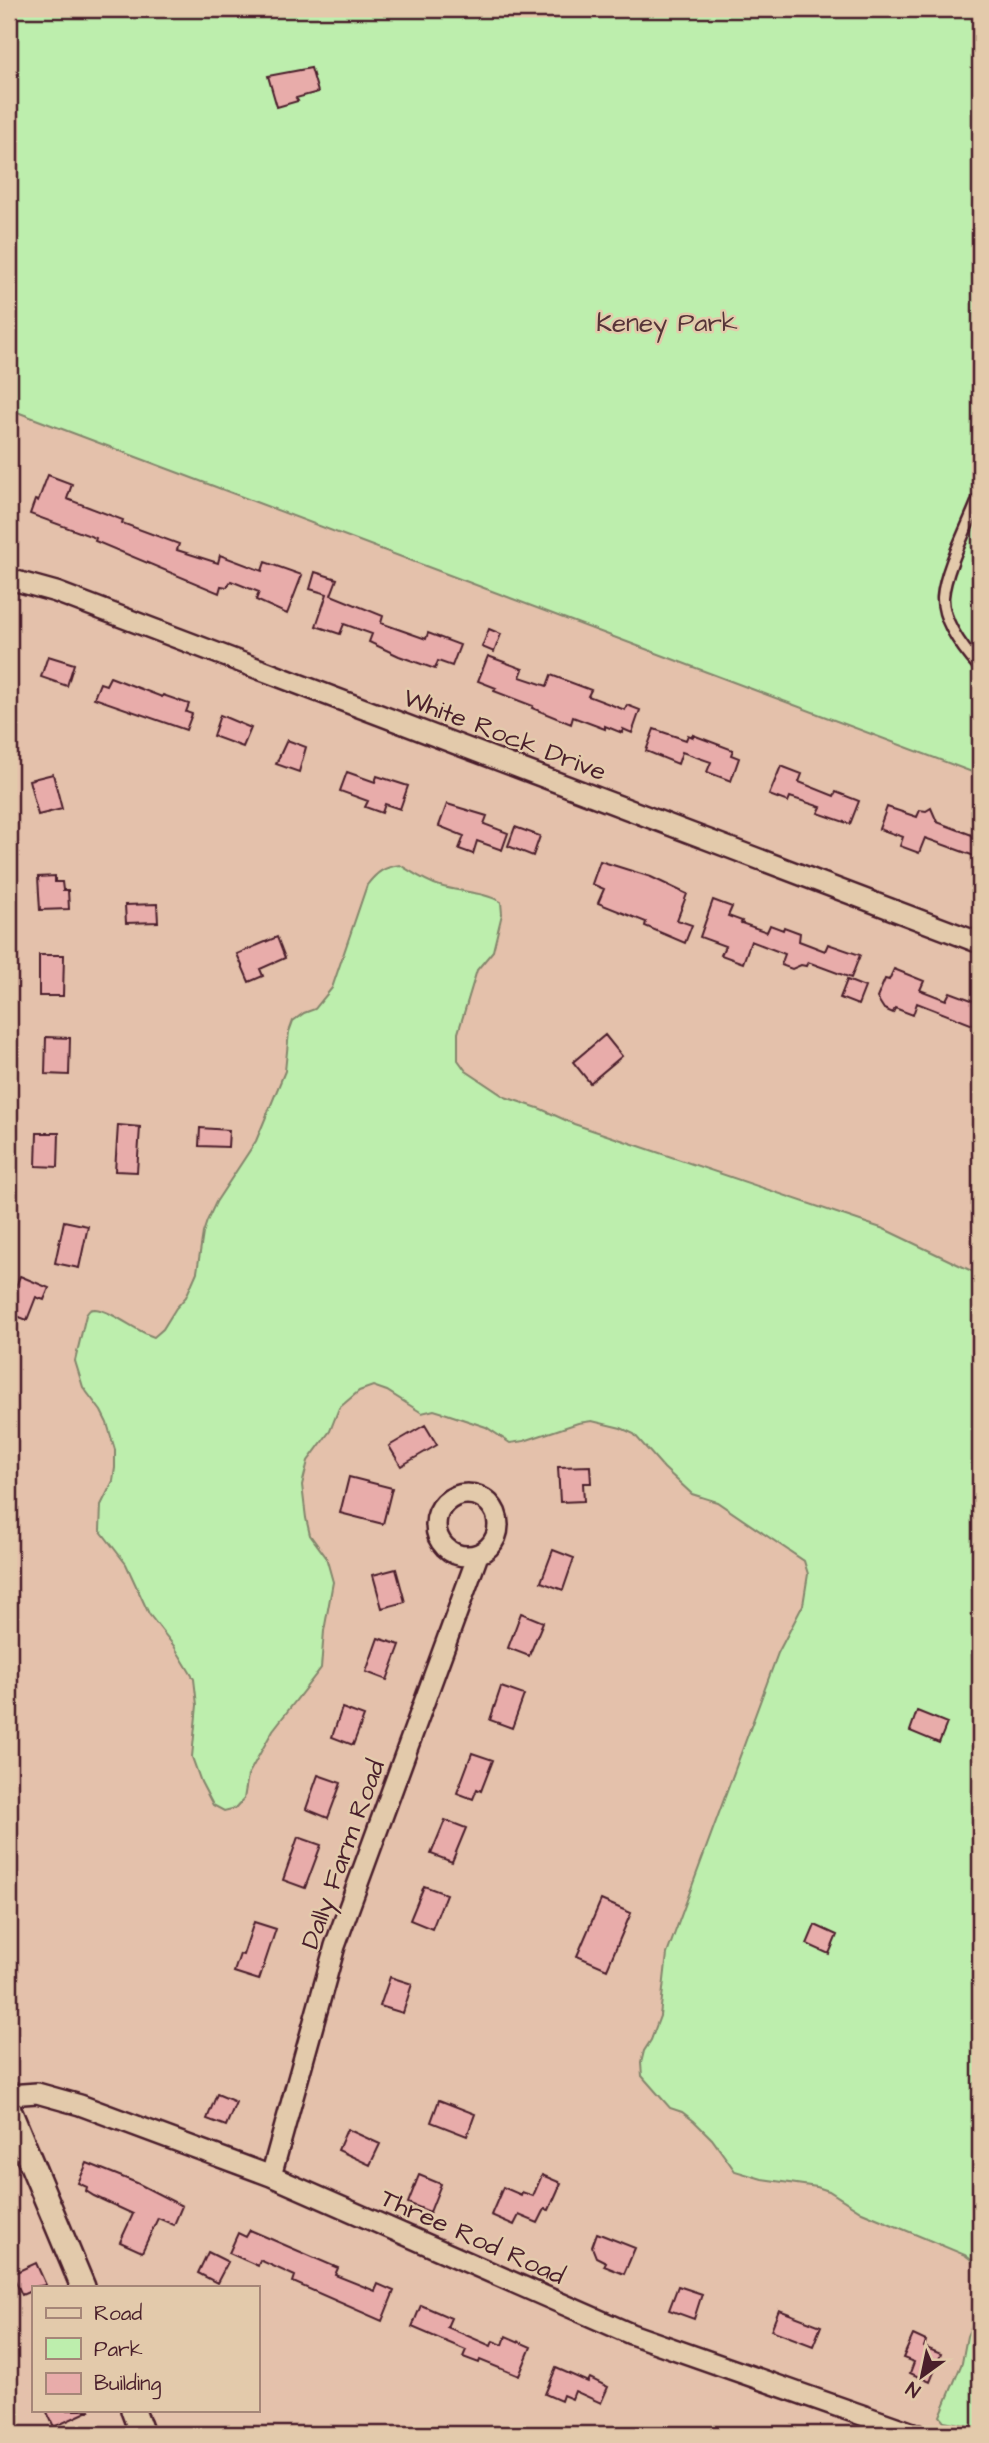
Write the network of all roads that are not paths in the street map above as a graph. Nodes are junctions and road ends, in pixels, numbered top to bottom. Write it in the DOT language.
graph roads {
  1 [pos="978,500"];
  2 [pos="9,579"];
  3 [pos="980,668"];
  4 [pos="980,943"];
  5 [pos="478,1555"];
  6 [pos="9,2095"];
  7 [pos="9,2110"];
  8 [pos="271,2176"];
  9 [pos="83,2286"];
  10 [pos="134,2412"];
  11 [pos="142,2434"];
  12 [pos="916,2434"];
  1 -- 3 [label="lane"];
  2 -- 4 [label="street, White Rock Drive"];
  5 -- 8 [label="street, Dally Farm Road"];
  6 -- 8 [label="street, Three Rod Road"];
  7 -- 9 [label="street"];
  8 -- 12 [label="street, Three Rod Road"];
  10 -- 11 [label="street"];
}
